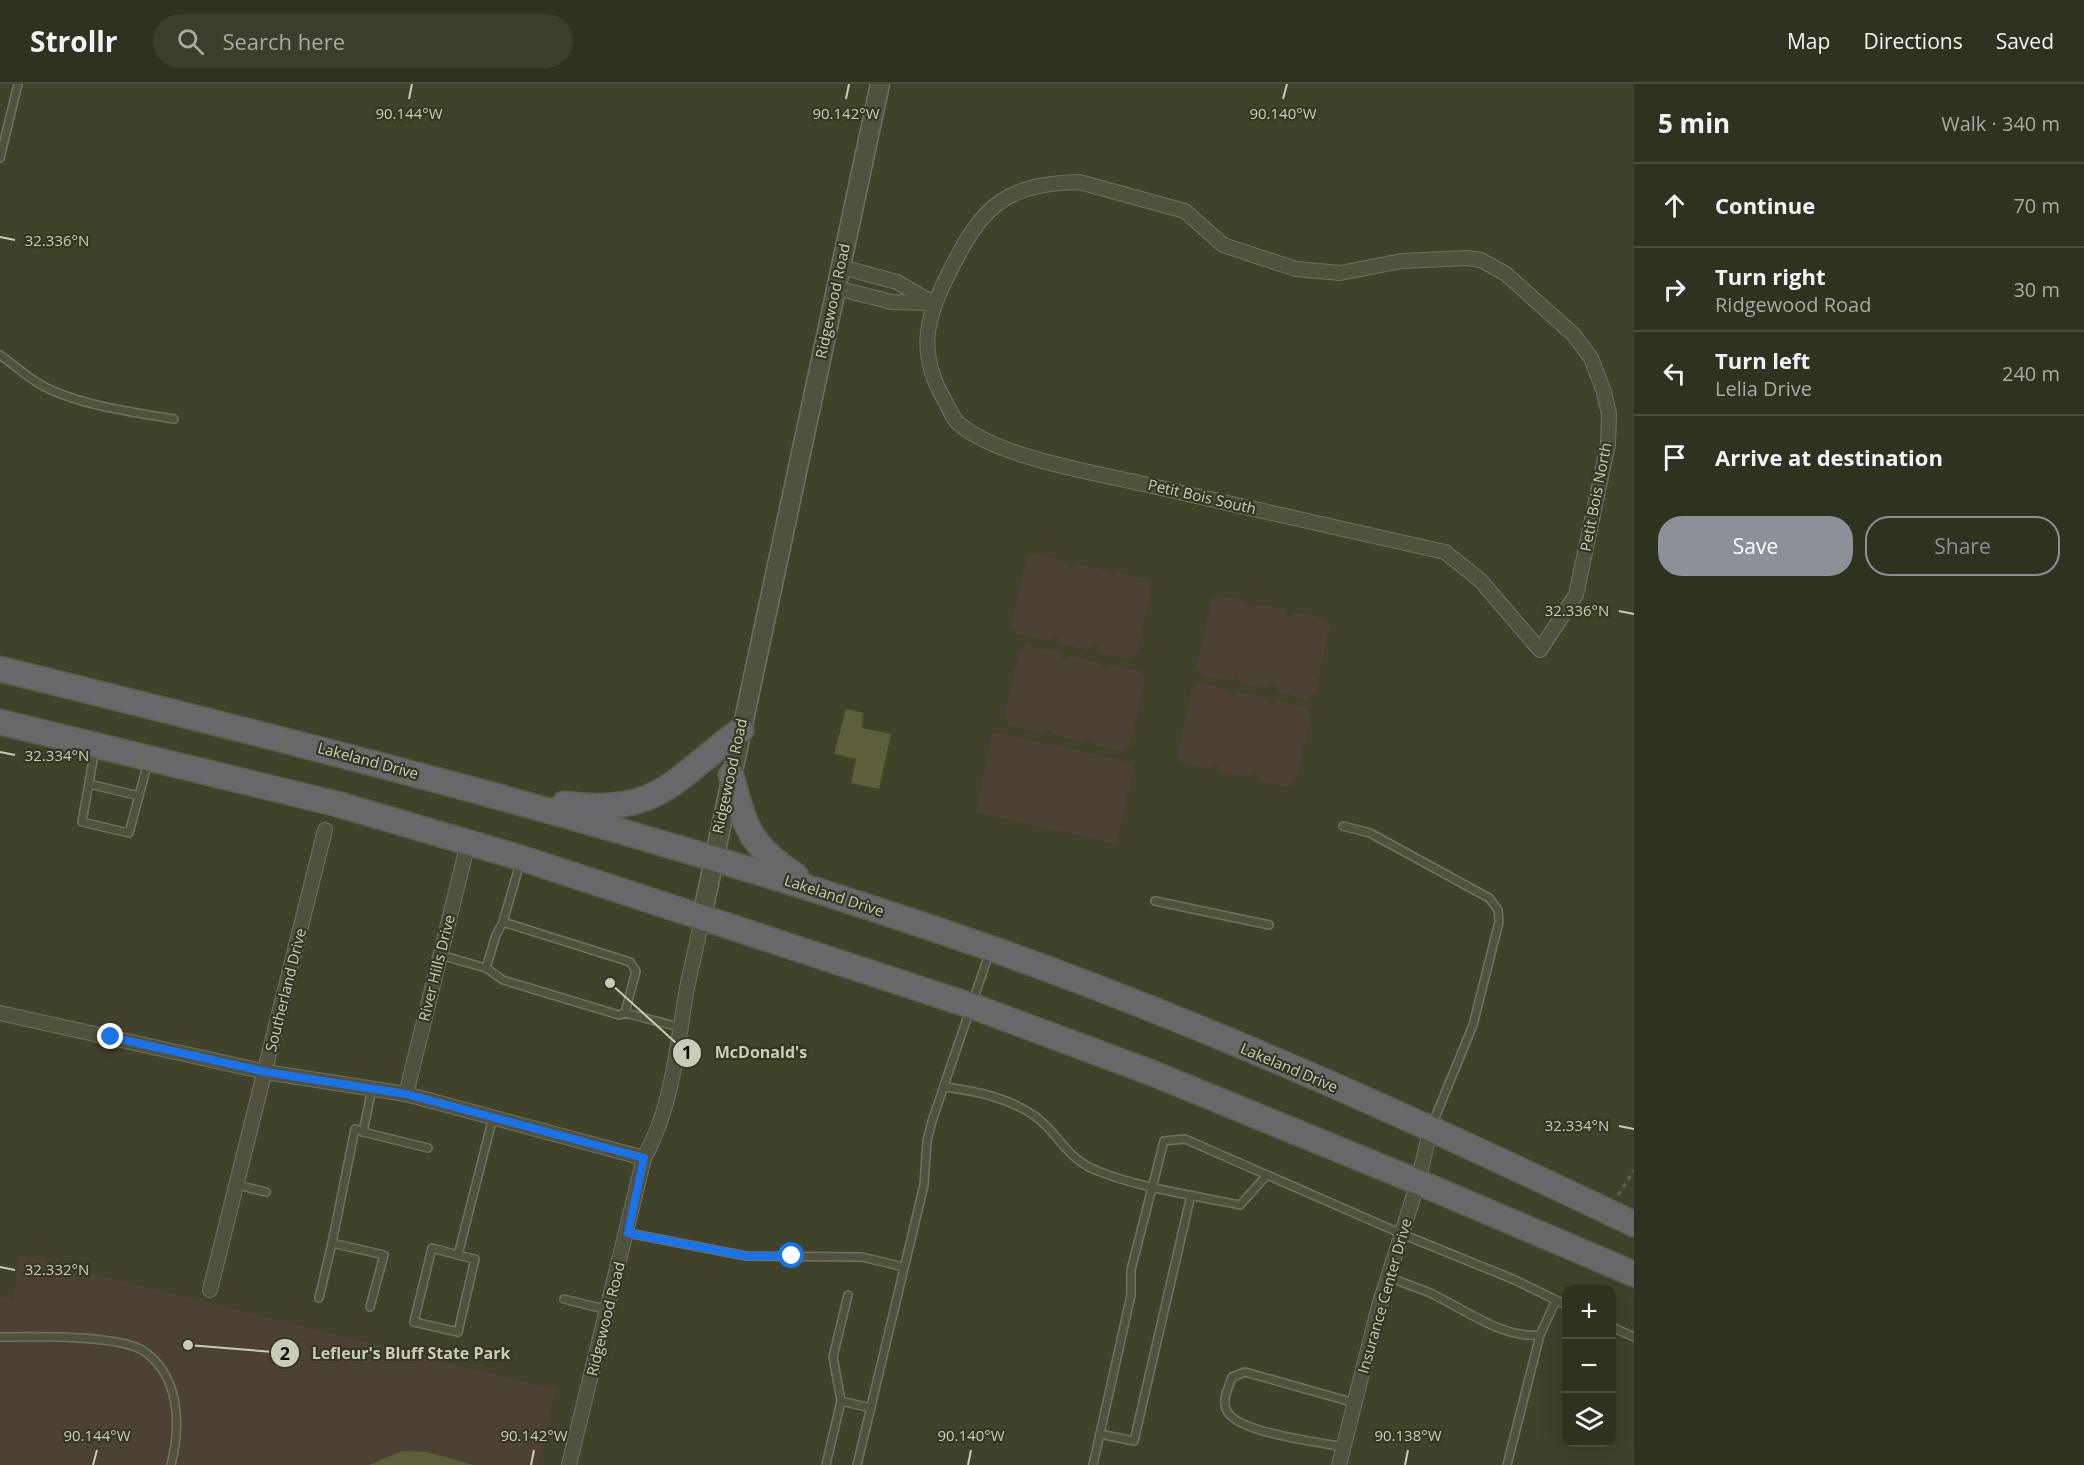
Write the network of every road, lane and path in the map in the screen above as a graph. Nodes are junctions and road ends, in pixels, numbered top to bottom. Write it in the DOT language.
graph roads {
  1 [pos="18,84"];
  2 [pos="880,84"];
  3 [pos="0,158"];
  4 [pos="841,267"];
  5 [pos="836,288"];
  6 [pos="933,303"];
  7 [pos="0,355"];
  8 [pos="174,419"];
  9 [pos="1540,650"];
  10 [pos="0,669"];
  11 [pos="0,722"];
  12 [pos="741,730"];
  13 [pos="96,744"];
  14 [pos="150,756"];
  15 [pos="731,775"];
  16 [pos="89,784"];
  17 [pos="490,794"];
  18 [pos="139,796"];
  19 [pos="1343,826"];
  20 [pos="325,830"];
  21 [pos="468,843"];
  22 [pos="521,858"];
  23 [pos="712,858"];
  24 [pos="818,890"];
  25 [pos="1155,901"];
  26 [pos="702,916"];
  27 [pos="503,922"];
  28 [pos="1269,926"];
  29 [pos="990,949"];
  30 [pos="440,956"];
  31 [pos="486,968"];
  32 [pos="972,1006"];
  33 [pos="0,1013"];
  34 [pos="625,1013"];
  35 [pos="683,1028"];
  36 [pos="266,1072"];
  37 [pos="945,1087"];
  38 [pos="372,1088"];
  39 [pos="406,1094"];
  40 [pos="493,1117"];
  41 [pos="1431,1127"];
  42 [pos="363,1132"];
  43 [pos="428,1148"];
  44 [pos="644,1158"];
  45 [pos="1634,1170"];
  46 [pos="1267,1175"];
  47 [pos="1418,1182"];
  48 [pos="237,1185"];
  49 [pos="1151,1186"];
  50 [pos="267,1192"];
  51 [pos="1191,1195"];
  52 [pos="1607,1212"];
  53 [pos="1634,1224"];
  54 [pos="628,1233"];
  55 [pos="1402,1234"];
  56 [pos="332,1243"];
  57 [pos="458,1255"];
  58 [pos="904,1267"];
  59 [pos="1634,1274"];
  60 [pos="1388,1277"];
  61 [pos="210,1290"];
  62 [pos="848,1295"];
  63 [pos="319,1298"];
  64 [pos="564,1299"];
  65 [pos="1556,1300"];
  66 [pos="1562,1303"];
  67 [pos="370,1308"];
  68 [pos="608,1310"];
  69 [pos="1616,1329"];
  70 [pos="1540,1335"];
  71 [pos="0,1337"];
  72 [pos="1634,1338"];
  73 [pos="841,1401"];
  74 [pos="1355,1403"];
  75 [pos="871,1408"];
  76 [pos="1100,1434"];
  77 [pos="1344,1447"];
  78 [pos="171,1465"];
  79 [pos="569,1465"];
  80 [pos="826,1465"];
  81 [pos="857,1465"];
  82 [pos="1093,1465"];
  83 [pos="1339,1465"];
  84 [pos="1507,1465"];
  1 -- 3 [label="lane"];
  2 -- 4 [label="street, Ridgewood Road"];
  4 -- 5 [label="street, Ridgewood Road"];
  4 -- 6 [label="street"];
  5 -- 6 [label="street"];
  5 -- 12 [label="street, Ridgewood Road"];
  6 -- 9 [label="street, Petit Bois South"];
  6 -- 9 [label="street, Petit Bois North"];
  7 -- 8 [label="lane"];
  10 -- 17 [label="highway, Lakeland Drive"];
  11 -- 13 [label="highway"];
  12 -- 15 [label="street, Ridgewood Road"];
  12 -- 17 [label="highway"];
  13 -- 14 [label="highway"];
  13 -- 16 [label="lane"];
  14 -- 18 [label="lane"];
  14 -- 21 [label="highway"];
  15 -- 23 [label="street, Ridgewood Road"];
  15 -- 24 [label="highway"];
  16 -- 18 [label="lane"];
  16 -- 18 [label="lane"];
  17 -- 23 [label="highway, Lakeland Drive"];
  19 -- 41 [label="lane"];
  20 -- 36 [label="street, Southerland Drive"];
  21 -- 22 [label="highway"];
  21 -- 30 [label="street, River Hills Drive"];
  22 -- 26 [label="highway"];
  22 -- 27 [label="lane"];
  23 -- 24 [label="highway, Lakeland Drive"];
  23 -- 26 [label="street, Ridgewood Road"];
  24 -- 29 [label="highway, Lakeland Drive"];
  25 -- 28 [label="lane"];
  26 -- 32 [label="highway"];
  26 -- 35 [label="street, Ridgewood Road"];
  27 -- 31 [label="lane"];
  27 -- 34 [label="lane"];
  29 -- 32 [label="lane"];
  29 -- 41 [label="highway, Lakeland Drive"];
  30 -- 31 [label="lane"];
  30 -- 39 [label="street, River Hills Drive"];
  31 -- 34 [label="lane"];
  32 -- 37 [label="lane"];
  32 -- 47 [label="highway"];
  33 -- 36 [label="street"];
  34 -- 35 [label="lane"];
  35 -- 44 [label="street, Ridgewood Road"];
  36 -- 38 [label="street"];
  36 -- 48 [label="street, Southerland Drive"];
  37 -- 49 [label="lane"];
  37 -- 58 [label="lane"];
  38 -- 39 [label="street"];
  38 -- 42 [label="lane"];
  39 -- 40 [label="street"];
  40 -- 44 [label="street"];
  40 -- 57 [label="lane"];
  41 -- 47 [label="street, Insurance Center Drive"];
  41 -- 52 [label="highway, Lakeland Drive"];
  42 -- 43 [label="lane"];
  42 -- 56 [label="lane"];
  44 -- 54 [label="street, Ridgewood Road"];
  45 -- 52 [label="path"];
  46 -- 49 [label="lane"];
  46 -- 51 [label="lane"];
  46 -- 55 [label="lane"];
  47 -- 55 [label="street, Insurance Center Drive"];
  47 -- 59 [label="highway"];
  48 -- 50 [label="lane"];
  48 -- 61 [label="street, Southerland Drive"];
  49 -- 51 [label="lane"];
  49 -- 76 [label="lane"];
  51 -- 76 [label="lane"];
  52 -- 53 [label="highway, Lakeland Drive"];
  54 -- 58 [label="lane"];
  54 -- 68 [label="street, Ridgewood Road"];
  55 -- 60 [label="street, Insurance Center Drive"];
  55 -- 65 [label="lane"];
  56 -- 63 [label="lane"];
  56 -- 67 [label="lane"];
  57 -- 57 [label="lane"];
  58 -- 75 [label="lane"];
  60 -- 70 [label="lane"];
  60 -- 74 [label="street, Insurance Center Drive"];
  62 -- 73 [label="lane"];
  64 -- 68 [label="lane"];
  65 -- 66 [label="lane"];
  65 -- 70 [label="lane"];
  68 -- 79 [label="street, Ridgewood Road"];
  69 -- 72 [label="lane"];
  70 -- 84 [label="lane"];
  71 -- 78 [label="lane"];
  73 -- 75 [label="lane"];
  73 -- 80 [label="lane"];
  74 -- 77 [label="street, Insurance Center Drive"];
  74 -- 77 [label="lane"];
  75 -- 81 [label="lane"];
  76 -- 82 [label="lane"];
  77 -- 83 [label="street, Insurance Center Drive"];
}
